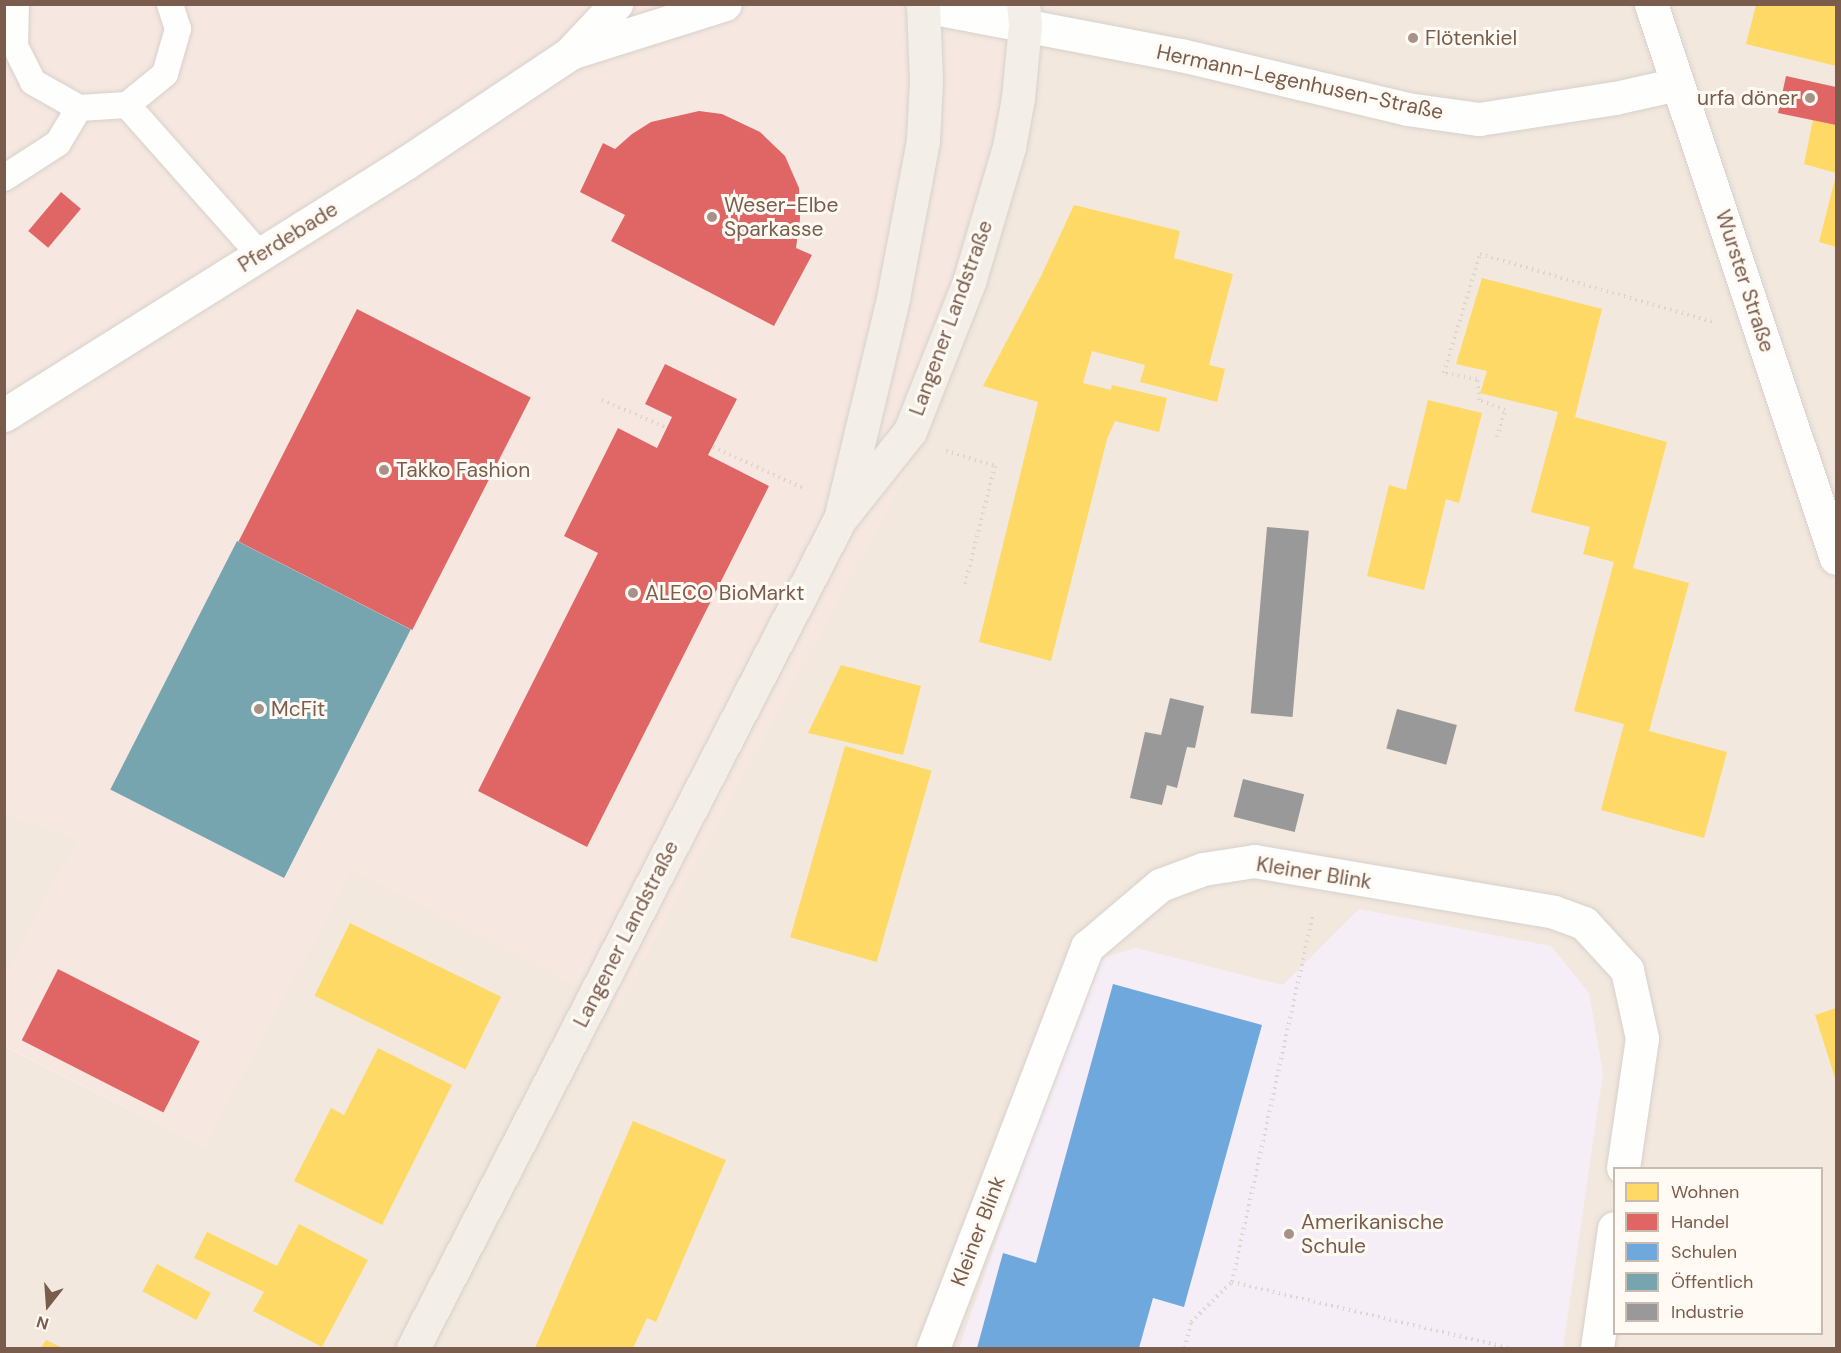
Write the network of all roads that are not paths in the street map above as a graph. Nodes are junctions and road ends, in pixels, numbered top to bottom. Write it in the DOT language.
graph roads {
  1 [pos="16,4"];
  2 [pos="170,4"];
  3 [pos="616,4"];
  4 [pos="725,4"];
  5 [pos="1651,4"];
  6 [pos="920,5"];
  7 [pos="1024,15"];
  8 [pos="569,54"];
  9 [pos="1677,84"];
  10 [pos="127,105"];
  11 [pos="79,108"];
  12 [pos="4,178"];
  13 [pos="260,255"];
  14 [pos="4,415"];
  15 [pos="841,513"];
  16 [pos="1836,558"];
  17 [pos="1623,1167"];
  18 [pos="1613,1235"];
  19 [pos="413,1348"];
  20 [pos="933,1348"];
  21 [pos="1597,1348"];
  1 -- 11 [label="lane"];
  2 -- 10 [label="lane"];
  3 -- 8 [label="street, Pferdebade"];
  4 -- 8 [label="street, Pferdebade"];
  5 -- 9 [label="street, Wurster Straße"];
  6 -- 7 [label="street, Hermann-Legenhusen-Straße"];
  6 -- 15 [label="main road, Langener Landstraße"];
  7 -- 9 [label="street, Hermann-Legenhusen-Straße"];
  7 -- 15 [label="main road, Langener Landstraße"];
  8 -- 13 [label="street, Pferdebade"];
  9 -- 16 [label="street, Wurster Straße"];
  10 -- 11 [label="lane"];
  10 -- 13 [label="lane"];
  11 -- 12 [label="lane"];
  13 -- 14 [label="street, Pferdebade"];
  15 -- 19 [label="main road, Langener Landstraße"];
  17 -- 20 [label="street, Kleiner Blink"];
  18 -- 21 [label="street"];
}
